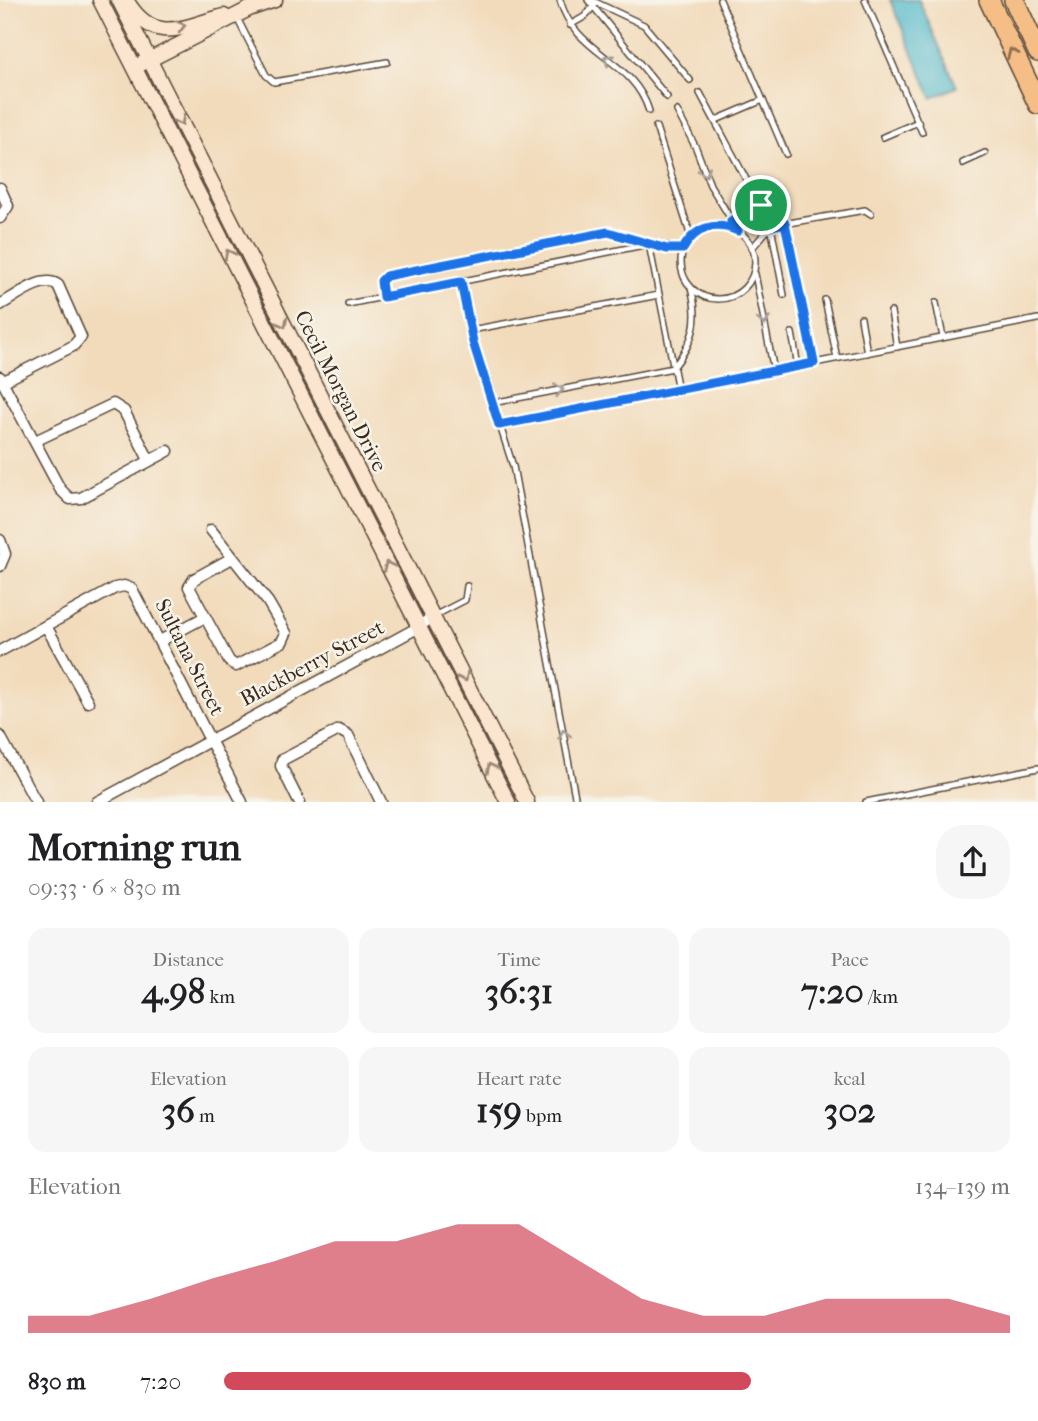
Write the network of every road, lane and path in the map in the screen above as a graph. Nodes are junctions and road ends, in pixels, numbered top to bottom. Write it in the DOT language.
graph roads {
  1 [pos="100,0"];
  2 [pos="118,0"];
  3 [pos="126,0"];
  4 [pos="275,0"];
  5 [pos="560,0"];
  6 [pos="720,0"];
  7 [pos="865,0"];
  8 [pos="989,0"];
  9 [pos="1014,0"];
  10 [pos="593,2"];
  11 [pos="242,13"];
  12 [pos="570,25"];
  13 [pos="1038,52"];
  14 [pos="149,60"];
  15 [pos="387,61"];
  16 [pos="134,68"];
  17 [pos="690,79"];
  18 [pos="700,93"];
  19 [pos="667,97"];
  20 [pos="763,100"];
  21 [pos="1038,104"];
  22 [pos="649,111"];
  23 [pos="677,111"];
  24 [pos="716,120"];
  25 [pos="918,122"];
  26 [pos="656,128"];
  27 [pos="922,132"];
  28 [pos="883,137"];
  29 [pos="985,153"];
  30 [pos="786,154"];
  31 [pos="963,163"];
  32 [pos="0,188"];
  33 [pos="761,205"];
  34 [pos="872,214"];
  35 [pos="0,218"];
  36 [pos="731,221"];
  37 [pos="785,223"];
  38 [pos="771,226"];
  39 [pos="738,231"];
  40 [pos="691,237"];
  41 [pos="649,244"];
  42 [pos="752,248"];
  43 [pos="683,249"];
  44 [pos="754,271"];
  45 [pos="461,282"];
  46 [pos="691,288"];
  47 [pos="659,295"];
  48 [pos="784,295"];
  49 [pos="383,297"];
  50 [pos="825,300"];
  51 [pos="936,303"];
  52 [pos="348,304"];
  53 [pos="0,305"];
  54 [pos="891,312"];
  55 [pos="861,318"];
  56 [pos="1038,319"];
  57 [pos="471,330"];
  58 [pos="792,332"];
  59 [pos="943,337"];
  60 [pos="897,346"];
  61 [pos="867,353"];
  62 [pos="837,358"];
  63 [pos="814,363"];
  64 [pos="798,366"];
  65 [pos="674,368"];
  66 [pos="774,371"];
  67 [pos="1,379"];
  68 [pos="678,390"];
  69 [pos="492,403"];
  70 [pos="499,425"];
  71 [pos="34,441"];
  72 [pos="167,451"];
  73 [pos="149,460"];
  74 [pos="211,530"];
  75 [pos="0,540"];
  76 [pos="232,558"];
  77 [pos="0,566"];
  78 [pos="467,586"];
  79 [pos="433,616"];
  80 [pos="205,617"];
  81 [pos="46,626"];
  82 [pos="419,627"];
  83 [pos="160,641"];
  84 [pos="0,651"];
  85 [pos="88,702"];
  86 [pos="0,736"];
  87 [pos="211,739"];
  88 [pos="4,751"];
  89 [pos="1038,768"];
  90 [pos="36,802"];
  91 [pos="97,802"];
  92 [pos="242,802"];
  93 [pos="299,802"];
  94 [pos="381,802"];
  95 [pos="508,802"];
  96 [pos="527,802"];
  97 [pos="576,802"];
  98 [pos="866,802"];
  1 -- 16 [label="street, Cecil Morgan Drive"];
  2 -- 14 [label="street, Cecil Morgan Drive"];
  3 -- 11 [label="street, one-way"];
  4 -- 11 [label="street"];
  5 -- 12 [label="lane"];
  6 -- 20 [label="lane"];
  7 -- 25 [label="lane"];
  21 -- 8 [label="highway, one-way"];
  9 -- 13 [label="highway"];
  10 -- 12 [label="lane"];
  10 -- 17 [label="lane"];
  10 -- 19 [label="lane"];
  11 -- 14 [label="street"];
  11 -- 15 [label="lane"];
  22 -- 12 [label="lane, one-way"];
  14 -- 16 [label="street"];
  14 -- 79 [label="street, Cecil Morgan Drive, one-way"];
  82 -- 16 [label="street, Cecil Morgan Drive, one-way"];
  18 -- 24 [label="lane"];
  20 -- 24 [label="lane"];
  20 -- 30 [label="lane"];
  23 -- 36 [label="lane, one-way"];
  24 -- 33 [label="lane"];
  25 -- 27 [label="lane"];
  25 -- 28 [label="lane"];
  26 -- 40 [label="lane"];
  29 -- 31 [label="lane"];
  32 -- 35 [label="street"];
  33 -- 36 [label="lane"];
  33 -- 38 [label="lane"];
  34 -- 37 [label="lane"];
  36 -- 39 [label="lane"];
  37 -- 38 [label="lane"];
  37 -- 63 [label="lane"];
  38 -- 42 [label="lane"];
  38 -- 48 [label="lane"];
  39 -- 40 [label="lane"];
  39 -- 42 [label="lane"];
  40 -- 43 [label="lane"];
  41 -- 43 [label="lane"];
  41 -- 45 [label="lane"];
  41 -- 47 [label="lane"];
  41 -- 49 [label="lane"];
  42 -- 44 [label="lane"];
  43 -- 46 [label="lane"];
  44 -- 46 [label="lane"];
  44 -- 66 [label="lane, one-way"];
  45 -- 49 [label="lane"];
  45 -- 57 [label="lane"];
  46 -- 65 [label="lane"];
  47 -- 57 [label="lane"];
  47 -- 65 [label="lane"];
  49 -- 52 [label="lane"];
  50 -- 62 [label="lane"];
  51 -- 59 [label="lane"];
  53 -- 67 [label="street"];
  54 -- 60 [label="lane"];
  55 -- 61 [label="lane"];
  56 -- 59 [label="lane"];
  57 -- 69 [label="lane"];
  58 -- 64 [label="lane"];
  59 -- 60 [label="lane"];
  60 -- 61 [label="lane"];
  61 -- 62 [label="lane"];
  62 -- 63 [label="lane"];
  63 -- 64 [label="lane"];
  64 -- 66 [label="lane"];
  65 -- 68 [label="lane"];
  69 -- 65 [label="lane, one-way"];
  66 -- 68 [label="lane"];
  67 -- 71 [label="street"];
  68 -- 70 [label="lane"];
  69 -- 70 [label="lane"];
  97 -- 70 [label="lane, one-way"];
  71 -- 73 [label="street"];
  71 -- 73 [label="street"];
  72 -- 73 [label="street"];
  74 -- 76 [label="street"];
  75 -- 77 [label="street"];
  76 -- 80 [label="street"];
  76 -- 80 [label="street"];
  78 -- 79 [label="lane"];
  79 -- 82 [label="street, Blackberry Street"];
  79 -- 96 [label="street, Cecil Morgan Drive, one-way"];
  80 -- 83 [label="street"];
  81 -- 83 [label="street, Sultana Street"];
  81 -- 84 [label="street, Sultana Street"];
  81 -- 85 [label="street"];
  82 -- 87 [label="street, Blackberry Street"];
  95 -- 82 [label="street, Cecil Morgan Drive, one-way"];
  83 -- 87 [label="street, Sultana Street"];
  86 -- 88 [label="street"];
  87 -- 91 [label="street, Blackberry Street"];
  87 -- 92 [label="street, Sultana Street"];
  88 -- 90 [label="street"];
  89 -- 98 [label="lane"];
  93 -- 94 [label="street"];
}
